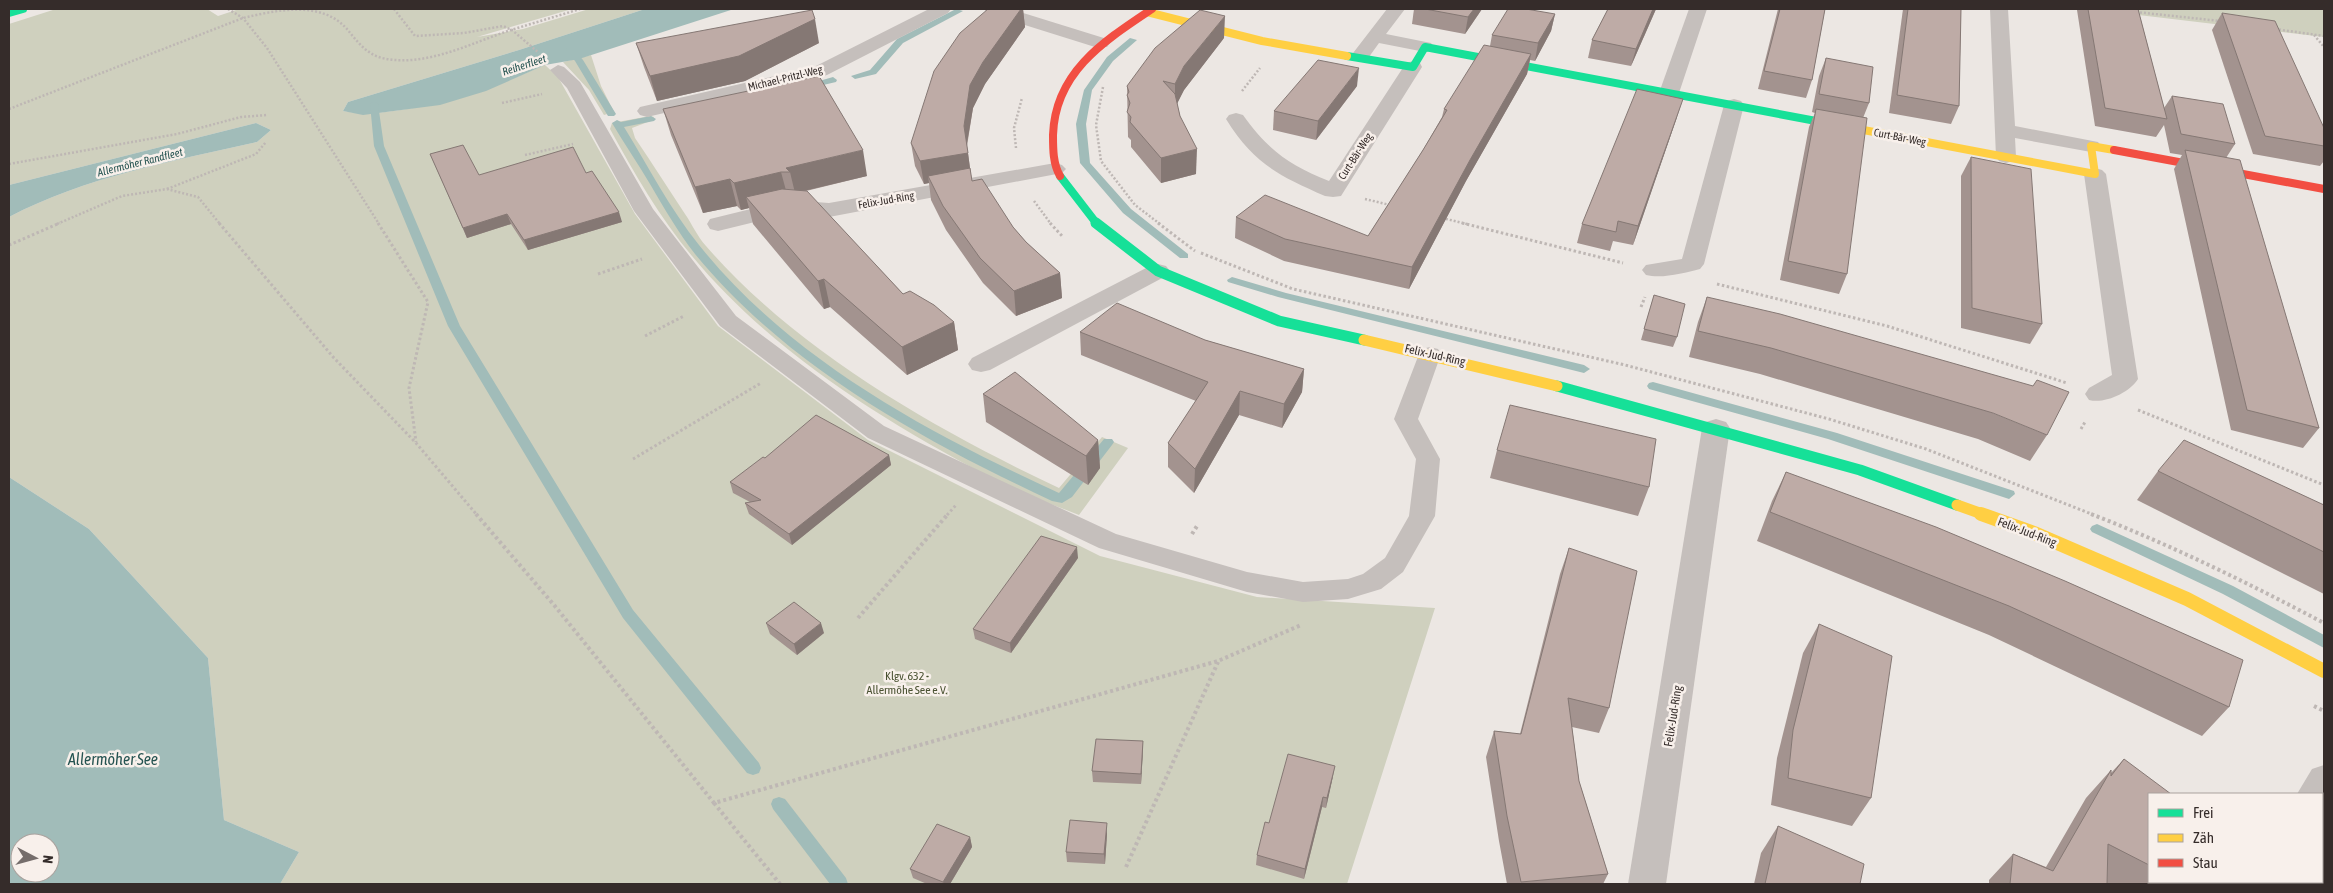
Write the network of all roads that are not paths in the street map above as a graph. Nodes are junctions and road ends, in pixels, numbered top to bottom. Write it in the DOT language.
graph roads {
  1 [pos="23,9"];
  2 [pos="942,9"];
  3 [pos="993,9"];
  4 [pos="1396,9"];
  5 [pos="1698,9"];
  6 [pos="1999,9"];
  7 [pos="1149,10"];
  8 [pos="9,13"];
  9 [pos="1374,37"];
  10 [pos="1101,42"];
  11 [pos="1425,47"];
  12 [pos="1359,57"];
  13 [pos="1413,67"];
  14 [pos="566,78"];
  15 [pos="1669,93"];
  16 [pos="1734,105"];
  17 [pos="647,111"];
  18 [pos="1236,119"];
  19 [pos="2006,130"];
  20 [pos="2091,146"];
  21 [pos="2006,157"];
  22 [pos="1055,170"];
  23 [pos="2095,174"];
  24 [pos="2324,190"];
  25 [pos="718,224"];
  26 [pos="1654,270"];
  27 [pos="1158,271"];
  28 [pos="1430,354"];
  29 [pos="981,364"];
  30 [pos="2098,394"];
  31 [pos="1716,428"];
  32 [pos="2324,671"];
  33 [pos="2324,780"];
  34 [pos="2316,793"];
  35 [pos="1647,884"];
  1 -- 8 [label="main road"];
  2 -- 17 [label="street, Michael-Pritzl-Weg"];
  3 -- 10 [label="street"];
  4 -- 9 [label="street"];
  5 -- 15 [label="street"];
  6 -- 19 [label="street"];
  7 -- 10 [label="main road"];
  7 -- 12 [label="main road"];
  9 -- 11 [label="street, Curt-Bär-Weg"];
  9 -- 12 [label="street"];
  10 -- 22 [label="main road"];
  11 -- 13 [label="main road, Curt-Bär-Weg"];
  11 -- 15 [label="main road, Curt-Bär-Weg"];
  12 -- 13 [label="main road"];
  13 -- 18 [label="street, Curt-Bär-Weg"];
  14 -- 28 [label="lane"];
  15 -- 16 [label="main road, Curt-Bär-Weg"];
  16 -- 21 [label="main road, Curt-Bär-Weg"];
  16 -- 26 [label="street"];
  19 -- 20 [label="street"];
  19 -- 21 [label="street"];
  20 -- 23 [label="main road"];
  20 -- 24 [label="main road"];
  21 -- 23 [label="main road, Curt-Bär-Weg"];
  22 -- 25 [label="street, Felix-Jud-Ring"];
  22 -- 27 [label="main road, Felix-Jud-Ring"];
  23 -- 30 [label="street"];
  27 -- 28 [label="main road, Felix-Jud-Ring"];
  27 -- 29 [label="street"];
  28 -- 31 [label="main road, Felix-Jud-Ring"];
  31 -- 32 [label="main road, Felix-Jud-Ring"];
  31 -- 35 [label="street, Felix-Jud-Ring"];
  33 -- 34 [label="street"];
}
